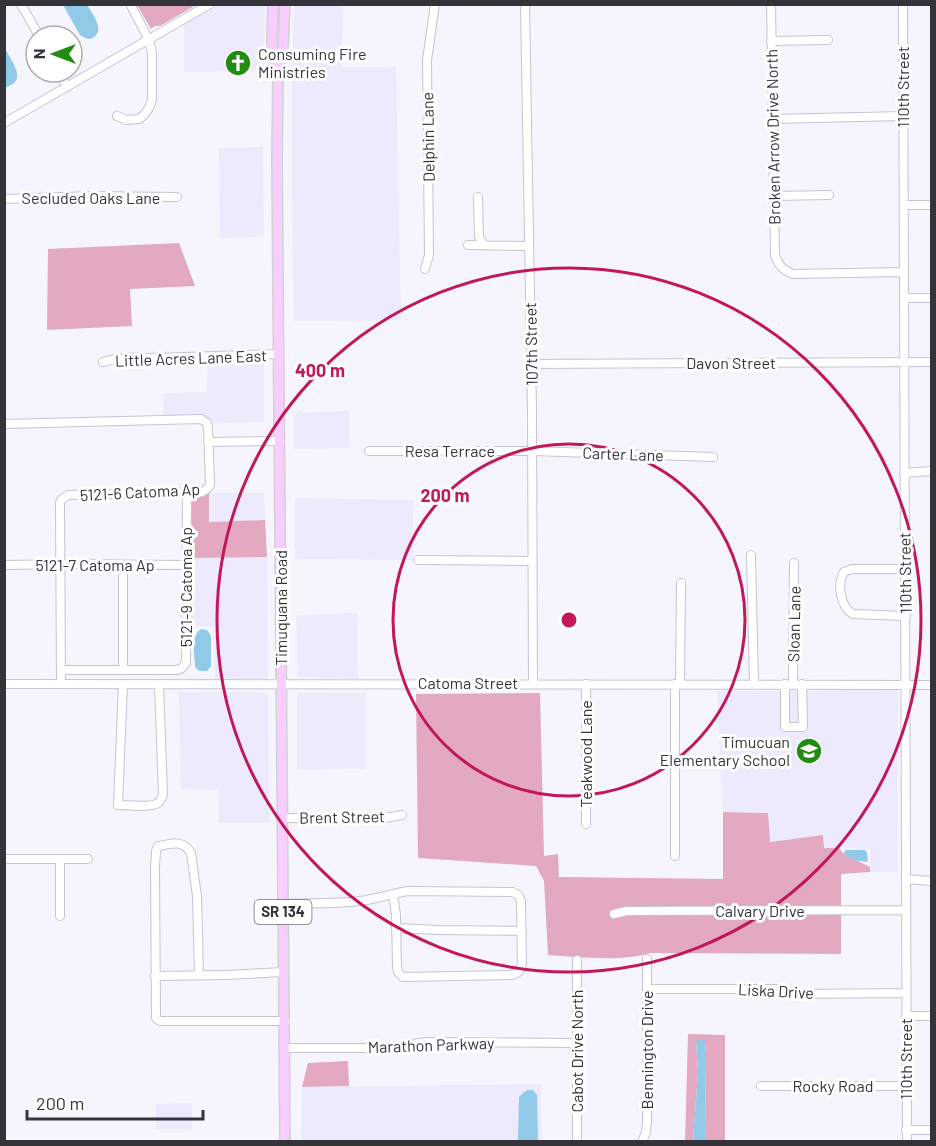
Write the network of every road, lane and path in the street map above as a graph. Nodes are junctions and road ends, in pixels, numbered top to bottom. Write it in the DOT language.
graph roads {
  1 [pos="21,4"];
  2 [pos="130,4"];
  3 [pos="273,4"];
  4 [pos="435,4"];
  5 [pos="525,4"];
  6 [pos="771,4"];
  7 [pos="903,4"];
  8 [pos="285,5"];
  9 [pos="204,6"];
  10 [pos="32,24"];
  11 [pos="149,40"];
  12 [pos="828,40"];
  13 [pos="771,41"];
  14 [pos="278,75"];
  15 [pos="65,84"];
  16 [pos="67,87"];
  17 [pos="117,116"];
  18 [pos="903,116"];
  19 [pos="772,118"];
  20 [pos="4,123"];
  21 [pos="829,195"];
  22 [pos="478,196"];
  23 [pos="774,196"];
  24 [pos="177,197"];
  25 [pos="4,199"];
  26 [pos="904,205"];
  27 [pos="932,205"];
  28 [pos="468,245"];
  29 [pos="484,246"];
  30 [pos="529,246"];
  31 [pos="425,269"];
  32 [pos="904,272"];
  33 [pos="904,298"];
  34 [pos="932,298"];
  35 [pos="279,354"];
  36 [pos="103,362"];
  37 [pos="905,362"];
  38 [pos="932,362"];
  39 [pos="531,364"];
  40 [pos="4,424"];
  41 [pos="280,441"];
  42 [pos="208,442"];
  43 [pos="369,451"];
  44 [pos="532,451"];
  45 [pos="713,457"];
  46 [pos="932,471"];
  47 [pos="904,473"];
  48 [pos="187,492"];
  49 [pos="751,555"];
  50 [pos="418,560"];
  51 [pos="532,561"];
  52 [pos="794,563"];
  53 [pos="61,564"];
  54 [pos="4,565"];
  55 [pos="123,565"];
  56 [pos="186,565"];
  57 [pos="905,569"];
  58 [pos="681,583"];
  59 [pos="906,616"];
  60 [pos="61,670"];
  61 [pos="123,670"];
  62 [pos="61,683"];
  63 [pos="281,683"];
  64 [pos="4,684"];
  65 [pos="123,684"];
  66 [pos="159,684"];
  67 [pos="533,684"];
  68 [pos="586,684"];
  69 [pos="677,684"];
  70 [pos="753,684"];
  71 [pos="793,684"];
  72 [pos="905,684"];
  73 [pos="932,684"];
  74 [pos="402,815"];
  75 [pos="282,818"];
  76 [pos="586,824"];
  77 [pos="675,856"];
  78 [pos="4,859"];
  79 [pos="60,859"];
  80 [pos="88,859"];
  81 [pos="906,879"];
  82 [pos="932,881"];
  83 [pos="393,894"];
  84 [pos="283,904"];
  85 [pos="906,910"];
  86 [pos="614,914"];
  87 [pos="60,916"];
  88 [pos="396,928"];
  89 [pos="522,931"];
  90 [pos="646,958"];
  91 [pos="577,960"];
  92 [pos="284,972"];
  93 [pos="155,976"];
  94 [pos="199,976"];
  95 [pos="647,989"];
  96 [pos="906,993"];
  97 [pos="906,1016"];
  98 [pos="932,1016"];
  99 [pos="285,1021"];
  100 [pos="577,1043"];
  101 [pos="285,1048"];
  102 [pos="760,1086"];
  103 [pos="906,1086"];
  104 [pos="906,1130"];
  105 [pos="932,1130"];
  106 [pos="285,1142"];
  107 [pos="577,1142"];
  108 [pos="642,1142"];
  109 [pos="907,1142"];
  1 -- 10 [label="street"];
  2 -- 11 [label="street"];
  3 -- 14 [label="main road, Timuquana Road / SR 134"];
  4 -- 31 [label="street, Delphin Lane"];
  5 -- 30 [label="street, 107th Street"];
  6 -- 13 [label="street, Broken Arrow Drive North"];
  7 -- 18 [label="street, 110th Street"];
  8 -- 14 [label="main road, Timuquana Road / SR 134"];
  9 -- 11 [label="street"];
  11 -- 16 [label="street"];
  11 -- 17 [label="street"];
  12 -- 13 [label="street"];
  13 -- 19 [label="street, Broken Arrow Drive North"];
  14 -- 35 [label="main road, Timuquana Road / SR 134"];
  15 -- 16 [label="street"];
  16 -- 20 [label="street"];
  18 -- 19 [label="street"];
  18 -- 26 [label="street, 110th Street"];
  19 -- 23 [label="street, Broken Arrow Drive North"];
  21 -- 23 [label="street"];
  22 -- 29 [label="street"];
  23 -- 32 [label="street, Broken Arrow Drive North"];
  24 -- 25 [label="street, Secluded Oaks Lane"];
  26 -- 27 [label="street"];
  26 -- 32 [label="street, 110th Street"];
  28 -- 29 [label="street"];
  29 -- 30 [label="street"];
  30 -- 39 [label="street, 107th Street"];
  32 -- 33 [label="street, 110th Street"];
  33 -- 34 [label="street"];
  33 -- 37 [label="street, 110th Street"];
  35 -- 36 [label="street, Little Acres Lane East"];
  35 -- 41 [label="main road, Timuquana Road / SR 134"];
  37 -- 38 [label="street, Davon Street"];
  37 -- 39 [label="street, Davon Street"];
  37 -- 47 [label="street, 110th Street"];
  39 -- 44 [label="street, 107th Street"];
  40 -- 42 [label="street, 5121-6 Catoma Ap"];
  41 -- 42 [label="street"];
  41 -- 63 [label="main road, Timuquana Road / SR 134"];
  42 -- 48 [label="street, 5121-6 Catoma Ap"];
  43 -- 44 [label="street, Resa Terrace"];
  44 -- 45 [label="street, Carter Lane"];
  44 -- 51 [label="street, 107th Street"];
  46 -- 47 [label="street"];
  47 -- 57 [label="street, 110th Street"];
  48 -- 53 [label="street, 5121-6 Catoma Ap"];
  48 -- 56 [label="street, 5121-9 Catoma Ap"];
  49 -- 70 [label="street"];
  50 -- 51 [label="street"];
  51 -- 67 [label="street, 107th Street"];
  52 -- 71 [label="street, Sloan Lane"];
  53 -- 54 [label="street, 5121-7 Catoma Ap"];
  53 -- 55 [label="street, 5121-7 Catoma Ap"];
  53 -- 60 [label="street, 5121-6 Catoma Ap"];
  55 -- 56 [label="street, 5121-7 Catoma Ap"];
  55 -- 61 [label="street"];
  56 -- 61 [label="street, 5121-9 Catoma Ap"];
  57 -- 59 [label="street, 110th Street"];
  57 -- 59 [label="street"];
  58 -- 69 [label="street"];
  59 -- 72 [label="street, 110th Street"];
  60 -- 61 [label="street, 5121-9 Catoma Ap"];
  60 -- 62 [label="street, 5121-6 Catoma Ap"];
  62 -- 64 [label="street, Catoma Street"];
  62 -- 65 [label="street, Catoma Street"];
  63 -- 66 [label="street, Catoma Street"];
  63 -- 67 [label="street, Catoma Street"];
  63 -- 75 [label="main road, Timuquana Road / SR 134"];
  65 -- 66 [label="street, Catoma Street"];
  65 -- 66 [label="street"];
  67 -- 68 [label="street, Catoma Street"];
  68 -- 69 [label="street, Catoma Street"];
  68 -- 76 [label="street, Teakwood Lane"];
  69 -- 70 [label="street, Catoma Street"];
  69 -- 77 [label="street"];
  70 -- 71 [label="street, Catoma Street"];
  71 -- 71 [label="street"];
  71 -- 72 [label="street, Catoma Street"];
  72 -- 73 [label="street, Catoma Street"];
  72 -- 81 [label="street, 110th Street"];
  74 -- 75 [label="street, Brent Street"];
  75 -- 84 [label="main road, Timuquana Road / SR 134"];
  78 -- 79 [label="street"];
  79 -- 80 [label="street"];
  79 -- 87 [label="street"];
  81 -- 82 [label="street"];
  81 -- 85 [label="street, 110th Street"];
  83 -- 84 [label="street"];
  83 -- 88 [label="street"];
  83 -- 89 [label="street"];
  84 -- 92 [label="main road, Timuquana Road / SR 134"];
  85 -- 86 [label="street, Calvary Drive"];
  85 -- 96 [label="street, 110th Street"];
  88 -- 89 [label="street"];
  88 -- 89 [label="street"];
  90 -- 95 [label="street, Bennington Drive"];
  91 -- 100 [label="street, Cabot Drive North"];
  92 -- 94 [label="street"];
  92 -- 99 [label="main road, Timuquana Road / SR 134"];
  93 -- 94 [label="street"];
  93 -- 94 [label="street"];
  93 -- 99 [label="street"];
  95 -- 96 [label="street, Liska Drive"];
  95 -- 108 [label="street, Bennington Drive"];
  96 -- 97 [label="street, 110th Street"];
  97 -- 98 [label="street"];
  97 -- 103 [label="street, 110th Street"];
  99 -- 101 [label="main road, Timuquana Road / SR 134"];
  100 -- 101 [label="street, Marathon Parkway"];
  100 -- 107 [label="street, Cabot Drive North"];
  101 -- 106 [label="main road, Timuquana Road / SR 134"];
  102 -- 103 [label="street, Rocky Road"];
  103 -- 104 [label="street, 110th Street"];
  104 -- 105 [label="street"];
  104 -- 109 [label="street, 110th Street"];
}
